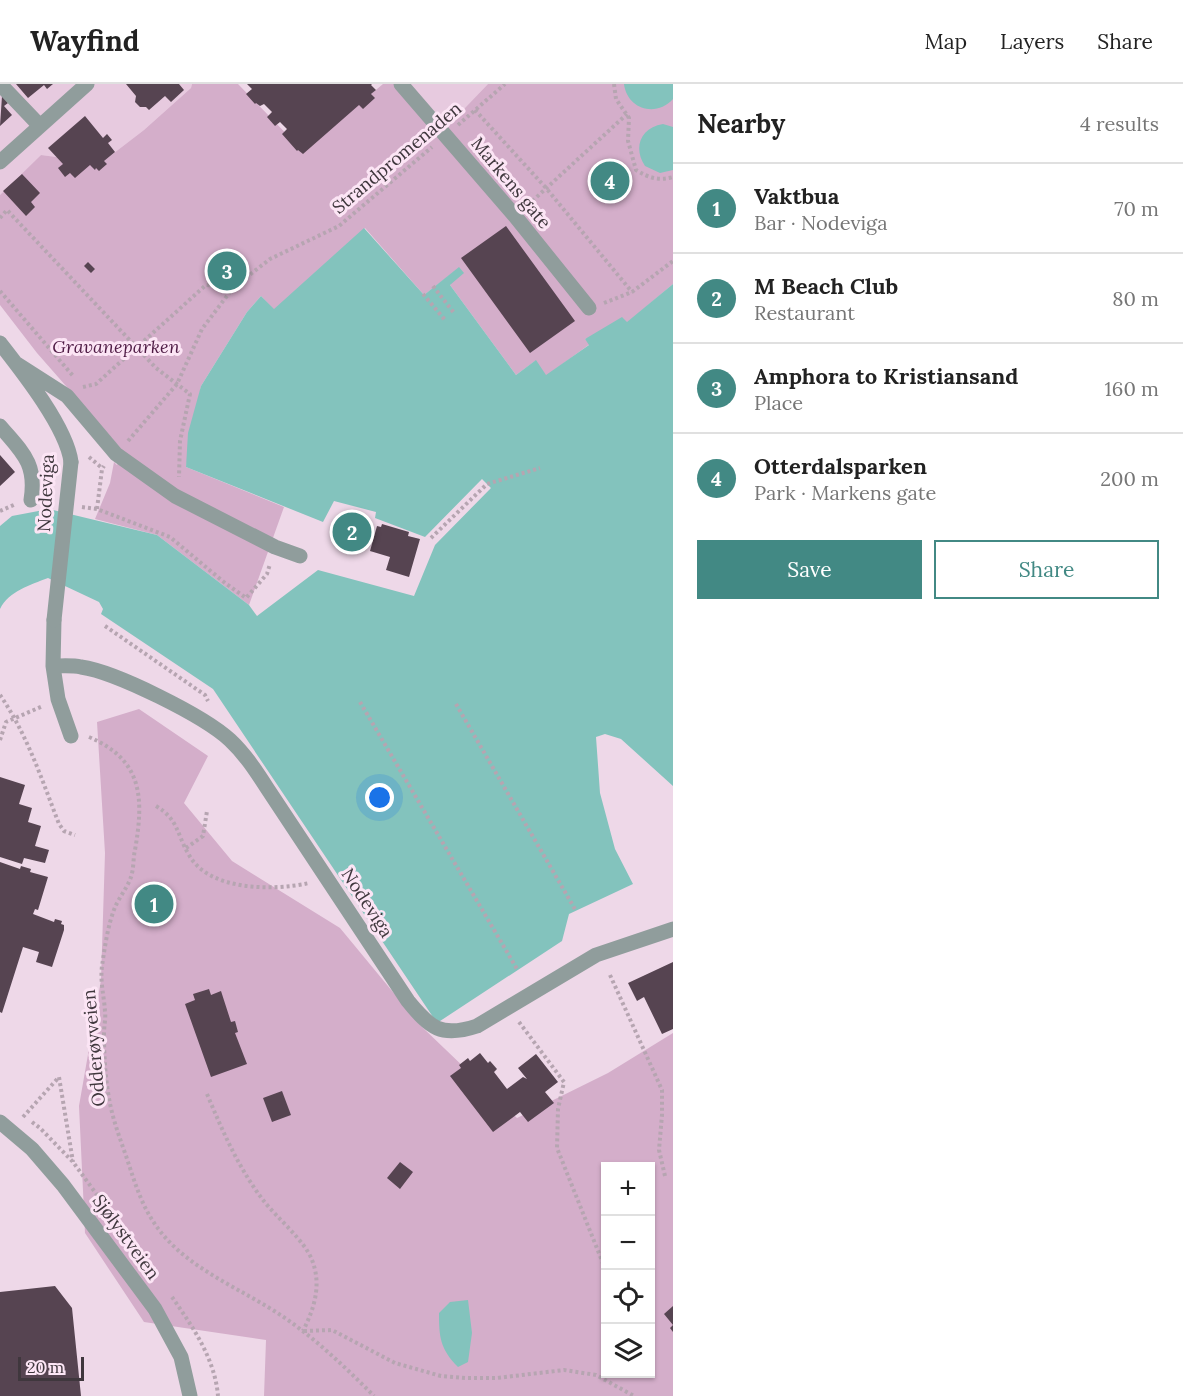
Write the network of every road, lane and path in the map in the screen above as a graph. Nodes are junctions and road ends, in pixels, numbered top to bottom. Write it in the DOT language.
graph roads {
  1 [pos="0,84"];
  2 [pos="87,84"];
  3 [pos="401,84"];
  4 [pos="505,84"];
  5 [pos="614,84"];
  6 [pos="475,110"];
  7 [pos="627,114"];
  8 [pos="40,126"];
  9 [pos="446,136"];
  10 [pos="0,162"];
  11 [pos="673,177"];
  12 [pos="546,188"];
  13 [pos="515,216"];
  14 [pos="0,218"];
  15 [pos="673,261"];
  16 [pos="433,286"];
  17 [pos="234,287"];
  18 [pos="0,291"];
  19 [pos="632,292"];
  20 [pos="423,294"];
  21 [pos="589,308"];
  22 [pos="454,313"];
  23 [pos="445,320"];
  24 [pos="0,345"];
  25 [pos="137,346"];
  26 [pos="17,364"];
  27 [pos="75,378"];
  28 [pos="177,384"];
  29 [pos="67,396"];
  30 [pos="0,426"];
  31 [pos="83,451"];
  32 [pos="116,454"];
  33 [pos="540,468"];
  34 [pos="102,469"];
  35 [pos="175,496"];
  36 [pos="31,500"];
  37 [pos="74,506"];
  38 [pos="97,509"];
  39 [pos="0,511"];
  40 [pos="431,538"];
  41 [pos="275,547"];
  42 [pos="300,556"];
  43 [pos="105,626"];
  44 [pos="53,666"];
  45 [pos="0,695"];
  46 [pos="58,699"];
  47 [pos="360,702"];
  48 [pos="456,704"];
  49 [pos="209,705"];
  50 [pos="15,718"];
  51 [pos="71,736"];
  52 [pos="0,739"];
  53 [pos="156,806"];
  54 [pos="207,811"];
  55 [pos="75,835"];
  56 [pos="186,848"];
  57 [pos="327,878"];
  58 [pos="576,911"];
  59 [pos="673,929"];
  60 [pos="516,969"];
  61 [pos="610,975"];
  62 [pos="508,1008"];
  63 [pos="207,1094"];
  64 [pos="6,1126"];
  65 [pos="73,1162"];
  66 [pos="665,1176"];
  67 [pos="606,1270"];
  68 [pos="303,1332"];
  69 [pos="610,1378"];
  70 [pos="611,1382"];
  71 [pos="190,1396"];
  72 [pos="374,1396"];
  73 [pos="634,1396"];
  1 -- 8 [label="street"];
  2 -- 8 [label="street"];
  3 -- 9 [label="street, Markens gate"];
  4 -- 6 [label="path, Strandpromenaden"];
  5 -- 7 [label="path"];
  6 -- 9 [label="path, Strandpromenaden"];
  6 -- 12 [label="path"];
  7 -- 11 [label="path"];
  7 -- 12 [label="path"];
  8 -- 10 [label="street"];
  9 -- 13 [label="street, Markens gate"];
  9 -- 17 [label="path, Strandpromenaden"];
  12 -- 13 [label="path"];
  12 -- 19 [label="path"];
  13 -- 21 [label="street, Markens gate"];
  14 -- 25 [label="path"];
  15 -- 19 [label="path"];
  16 -- 22 [label="path"];
  17 -- 25 [label="path"];
  17 -- 28 [label="path, Strandpromenaden"];
  18 -- 27 [label="path"];
  19 -- 21 [label="path"];
  20 -- 23 [label="path"];
  24 -- 26 [label="street, Nodeviga"];
  25 -- 28 [label="path"];
  25 -- 29 [label="path"];
  26 -- 29 [label="street"];
  26 -- 44 [label="street, Nodeviga, bridge"];
  28 -- 32 [label="path, Strandpromenaden"];
  28 -- 35 [label="path"];
  29 -- 32 [label="street"];
  30 -- 36 [label="street"];
  31 -- 34 [label="path"];
  32 -- 34 [label="path, Strandpromenaden"];
  32 -- 35 [label="street"];
  33 -- 40 [label="path"];
  34 -- 38 [label="path"];
  35 -- 41 [label="street"];
  36 -- 39 [label="path"];
  37 -- 38 [label="path"];
  38 -- 41 [label="path"];
  41 -- 42 [label="street"];
  43 -- 49 [label="path"];
  44 -- 46 [label="street, Nodeviga"];
  44 -- 57 [label="street, Nodeviga"];
  45 -- 50 [label="path"];
  46 -- 50 [label="path"];
  46 -- 51 [label="street, Nodeviga"];
  47 -- 60 [label="path"];
  48 -- 58 [label="path"];
  50 -- 52 [label="path"];
  50 -- 55 [label="path"];
  51 -- 68 [label="path, Odderøyveien"];
  53 -- 56 [label="path"];
  54 -- 56 [label="path"];
  56 -- 57 [label="path"];
  57 -- 62 [label="street, Nodeviga"];
  59 -- 62 [label="street, Nodeviga"];
  61 -- 66 [label="path"];
  62 -- 67 [label="path"];
  63 -- 68 [label="path"];
  64 -- 65 [label="path"];
  64 -- 71 [label="street, Sjølystveien"];
  68 -- 70 [label="path"];
  68 -- 72 [label="path, Odderøyveien"];
  69 -- 70 [label="path"];
  70 -- 73 [label="path"];
}
